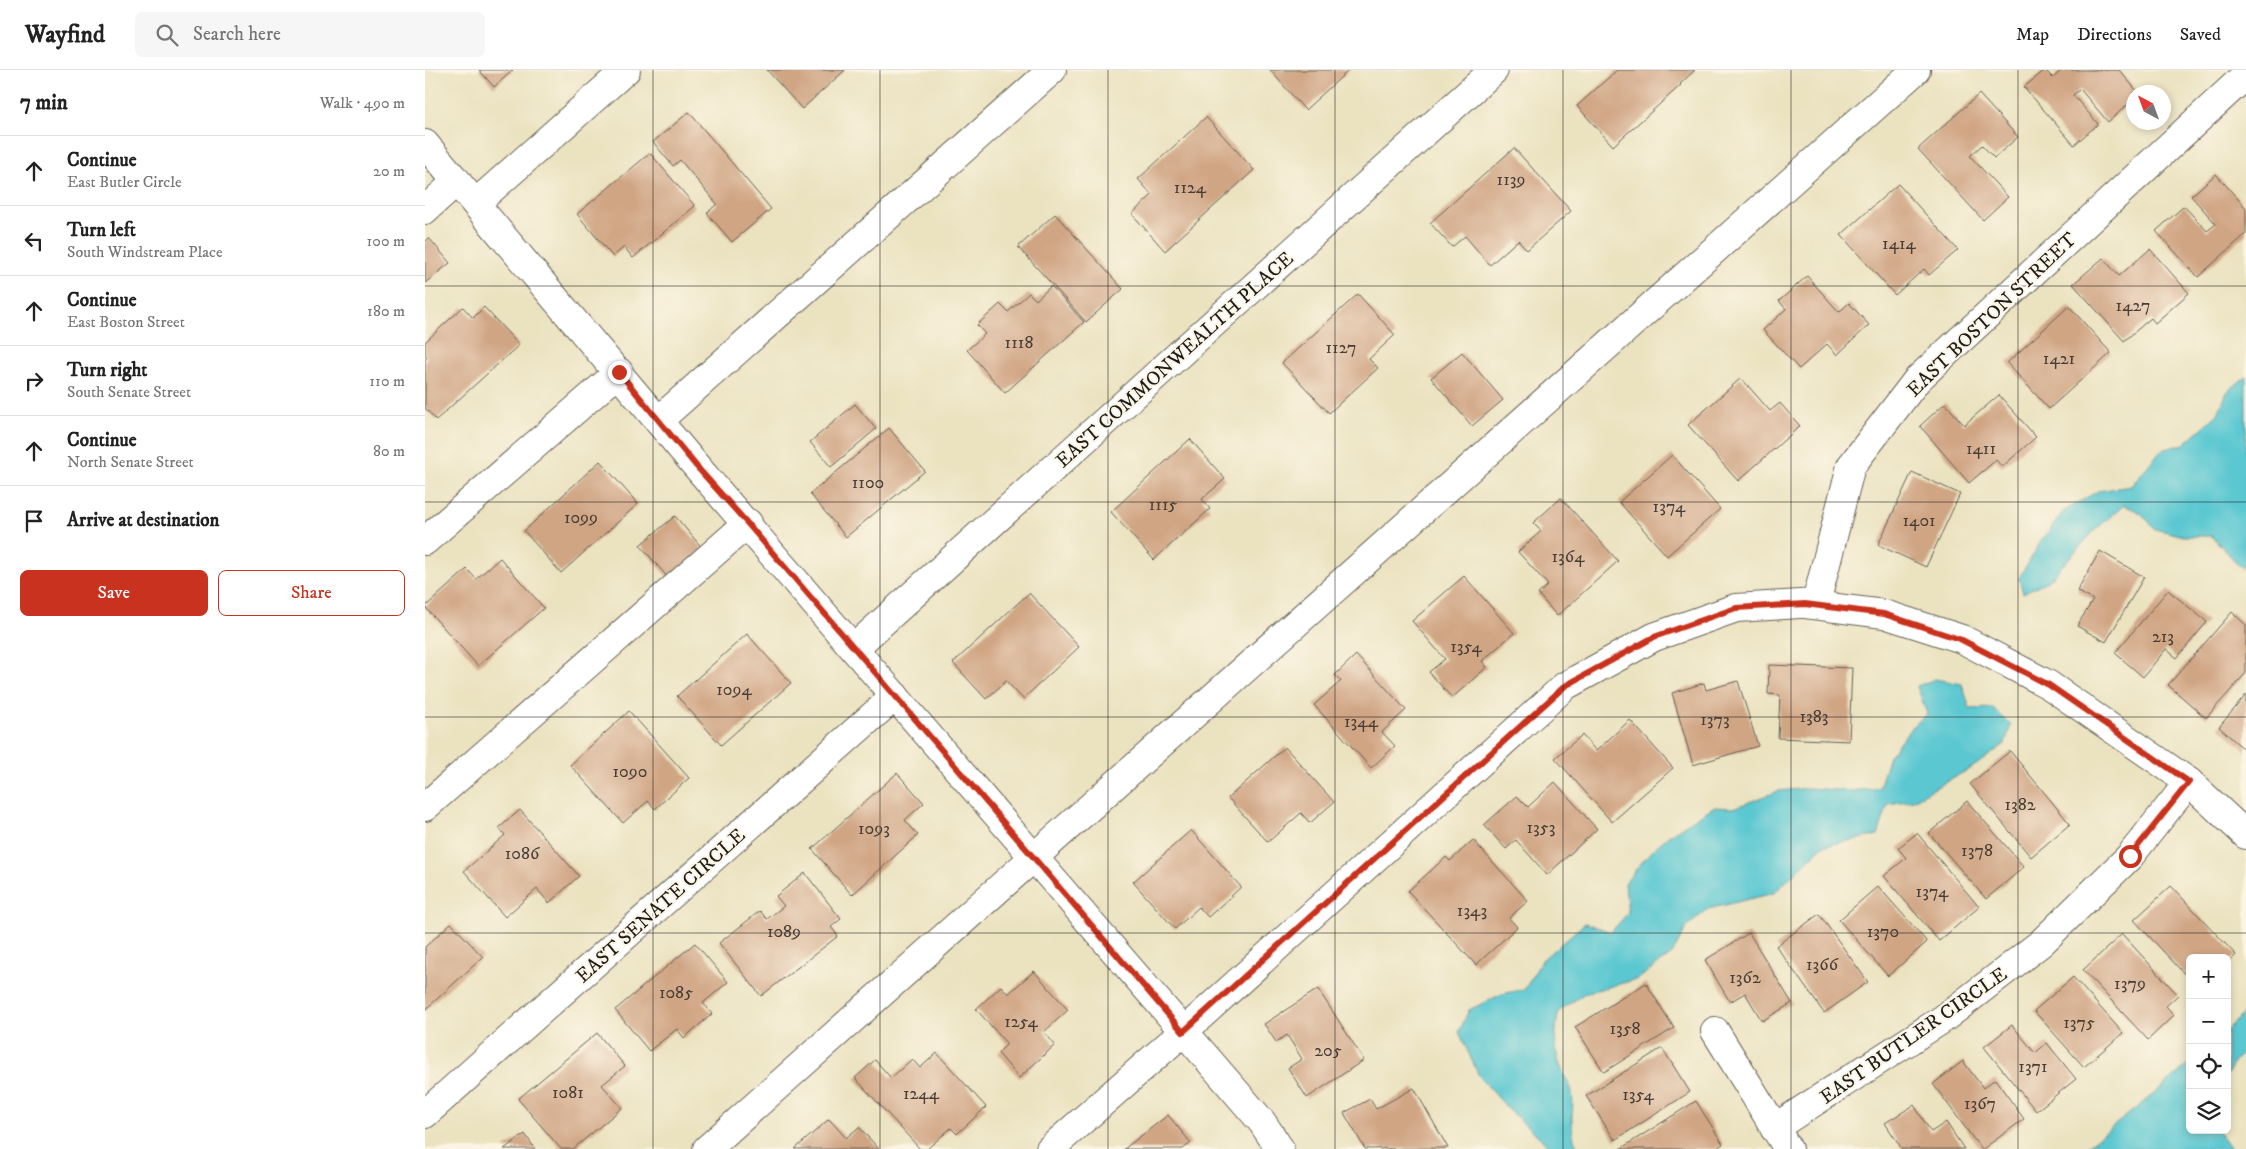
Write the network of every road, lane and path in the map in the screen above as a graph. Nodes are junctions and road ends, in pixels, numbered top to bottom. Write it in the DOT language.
graph roads {
  1 [pos="626,70"];
  2 [pos="1052,70"];
  3 [pos="1495,70"];
  4 [pos="1916,70"];
  5 [pos="2246,75"];
  6 [pos="425,144"];
  7 [pos="457,181"];
  8 [pos="476,203"];
  9 [pos="425,210"];
  10 [pos="619,372"];
  11 [pos="659,420"];
  12 [pos="748,524"];
  13 [pos="425,541"];
  14 [pos="1805,604"];
  15 [pos="854,648"];
  16 [pos="895,696"];
  17 [pos="2189,782"];
  18 [pos="425,807"];
  19 [pos="2246,835"];
  20 [pos="1033,856"];
  21 [pos="1715,1031"];
  22 [pos="1183,1032"];
  23 [pos="425,1114"];
  24 [pos="1781,1138"];
  25 [pos="707,1149"];
  26 [pos="1050,1149"];
  27 [pos="1281,1149"];
  1 -- 8 [label="street"];
  2 -- 11 [label="street"];
  3 -- 15 [label="street, EAST COMMONWEALTH PLACE"];
  4 -- 20 [label="street"];
  5 -- 14 [label="street, EAST BOSTON STREET"];
  6 -- 7 [label="street"];
  7 -- 8 [label="street"];
  7 -- 9 [label="street"];
  8 -- 10 [label="street"];
  10 -- 11 [label="street"];
  10 -- 13 [label="street"];
  11 -- 12 [label="street"];
  12 -- 15 [label="street"];
  12 -- 18 [label="street"];
  14 -- 17 [label="street"];
  14 -- 22 [label="street"];
  15 -- 16 [label="street"];
  16 -- 20 [label="street"];
  16 -- 23 [label="street, EAST SENATE CIRCLE"];
  17 -- 19 [label="street"];
  17 -- 24 [label="street, EAST BUTLER CIRCLE"];
  20 -- 22 [label="street"];
  20 -- 25 [label="street"];
  21 -- 24 [label="street, EAST BUTLER CIRCLE"];
  22 -- 26 [label="street"];
  22 -- 27 [label="street"];
}
